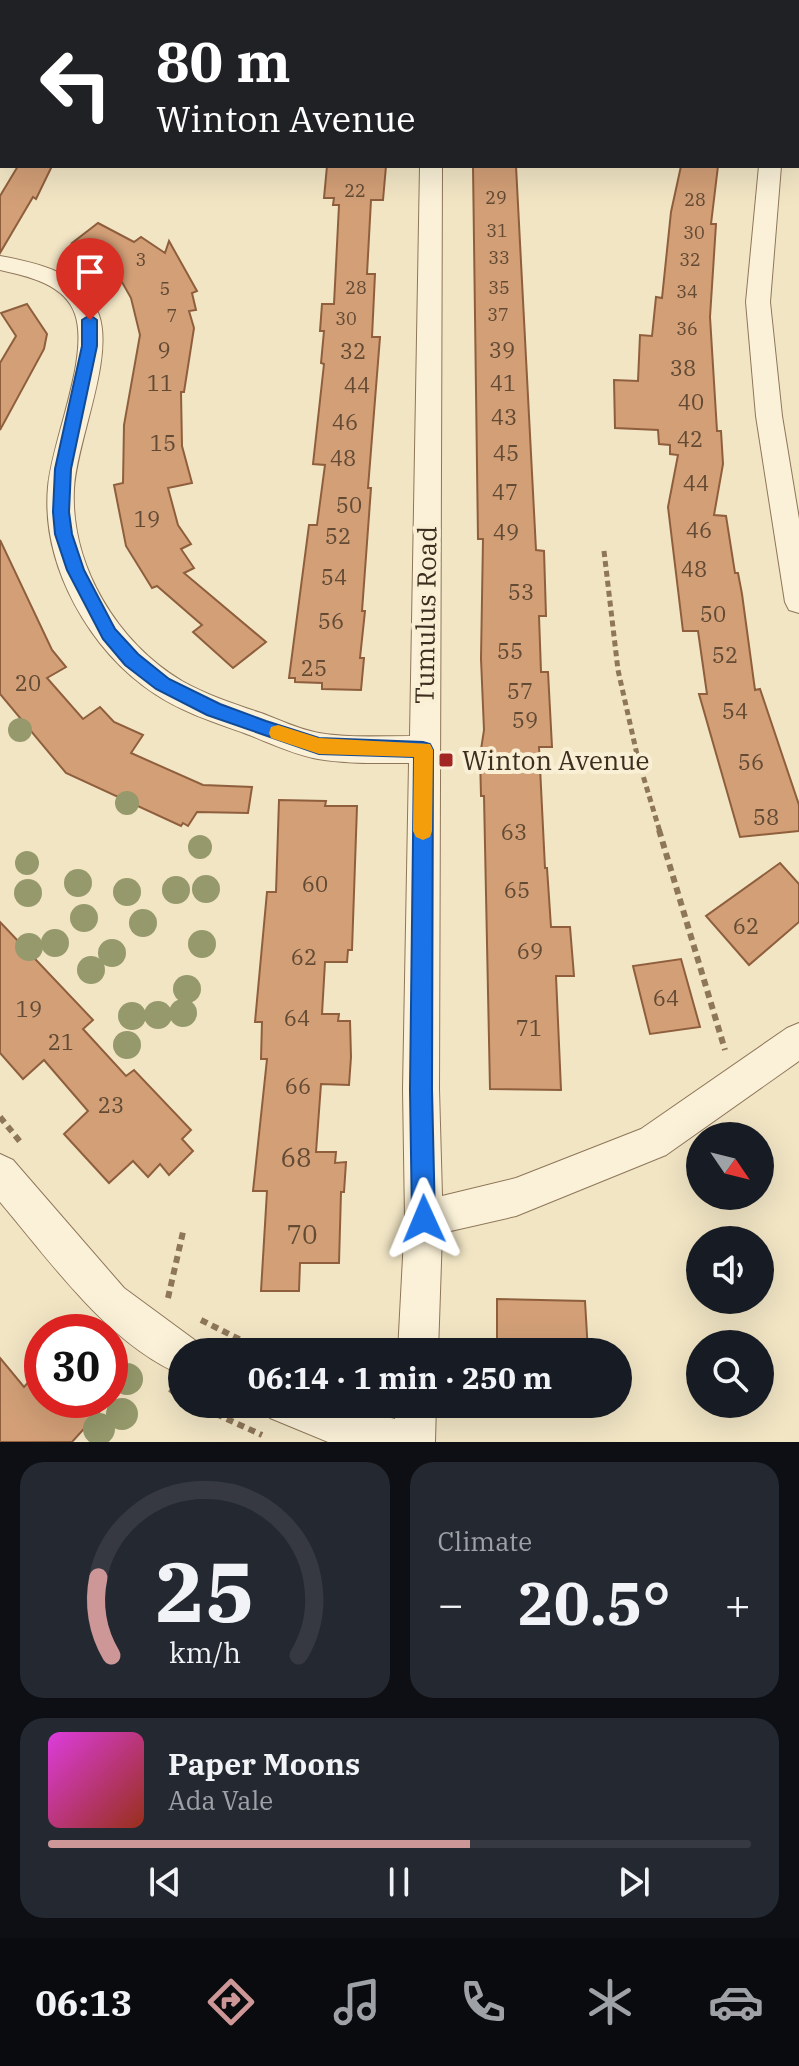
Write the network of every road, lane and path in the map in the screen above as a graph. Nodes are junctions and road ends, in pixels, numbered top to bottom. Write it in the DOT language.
graph roads {
  1 [pos="431,168"];
  2 [pos="770,168"];
  3 [pos="0,263"];
  4 [pos="604,551"];
  5 [pos="799,602"];
  6 [pos="423,750"];
  7 [pos="799,1040"];
  8 [pos="737,1084"];
  9 [pos="0,1117"];
  10 [pos="14,1163"];
  11 [pos="424,1219"];
  12 [pos="183,1232"];
  13 [pos="158,1296"];
  14 [pos="166,1302"];
  15 [pos="179,1308"];
  16 [pos="192,1315"];
  17 [pos="237,1338"];
  18 [pos="419,1338"];
  19 [pos="168,1345"];
  20 [pos="225,1418"];
  21 [pos="316,1418"];
  22 [pos="415,1418"];
  23 [pos="278,1442"];
  24 [pos="413,1442"];
  1 -- 6 [label="street, Tumulus Road"];
  2 -- 5 [label="street"];
  3 -- 6 [label="street"];
  4 -- 8 [label="path"];
  6 -- 11 [label="street, Tumulus Road"];
  7 -- 8 [label="street"];
  8 -- 11 [label="street"];
  9 -- 10 [label="path"];
  10 -- 19 [label="street"];
  11 -- 18 [label="street, Tumulus Road"];
  12 -- 14 [label="path"];
  13 -- 14 [label="path"];
  14 -- 15 [label="path"];
  16 -- 17 [label="path"];
  20 -- 23 [label="path"];
  21 -- 24 [label="street"];
  22 -- 24 [label="street"];
}
